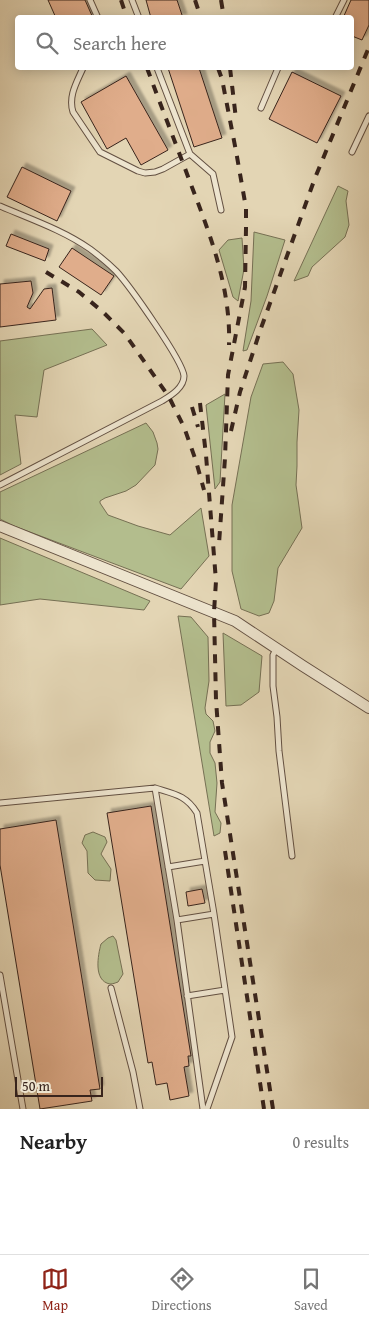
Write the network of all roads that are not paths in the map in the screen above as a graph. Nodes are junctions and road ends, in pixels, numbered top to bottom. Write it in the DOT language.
graph roads {
  1 [pos="90,0"];
  2 [pos="132,0"];
  3 [pos="344,0"];
  4 [pos="97,15"];
  5 [pos="137,15"];
  6 [pos="336,15"];
  7 [pos="82,70"];
  8 [pos="158,70"];
  9 [pos="277,70"];
  10 [pos="261,108"];
  11 [pos="369,116"];
  12 [pos="352,152"];
  13 [pos="190,154"];
  14 [pos="0,206"];
  15 [pos="221,210"];
  16 [pos="0,485"];
  17 [pos="0,526"];
  18 [pos="276,649"];
  19 [pos="369,708"];
  20 [pos="155,788"];
  21 [pos="0,803"];
  22 [pos="292,856"];
  23 [pos="205,861"];
  24 [pos="168,867"];
  25 [pos="214,914"];
  26 [pos="177,920"];
  27 [pos="0,975"];
  28 [pos="111,988"];
  29 [pos="225,990"];
  30 [pos="187,996"];
  31 [pos="23,1109"];
  32 [pos="140,1109"];
  33 [pos="203,1109"];
  34 [pos="207,1109"];
  1 -- 4 [label="lane"];
  2 -- 5 [label="lane"];
  3 -- 6 [label="lane"];
  7 -- 13 [label="lane"];
  8 -- 13 [label="lane"];
  9 -- 10 [label="lane"];
  11 -- 12 [label="lane"];
  13 -- 15 [label="lane"];
  14 -- 16 [label="lane"];
  17 -- 18 [label="street"];
  18 -- 19 [label="street"];
  18 -- 22 [label="lane"];
  20 -- 21 [label="lane"];
  20 -- 23 [label="lane"];
  20 -- 24 [label="lane"];
  23 -- 24 [label="lane"];
  23 -- 25 [label="lane"];
  24 -- 26 [label="lane"];
  25 -- 26 [label="lane"];
  25 -- 29 [label="lane"];
  26 -- 30 [label="lane"];
  27 -- 31 [label="lane"];
  28 -- 32 [label="lane"];
  29 -- 30 [label="lane"];
  29 -- 34 [label="lane"];
  30 -- 33 [label="lane"];
}
